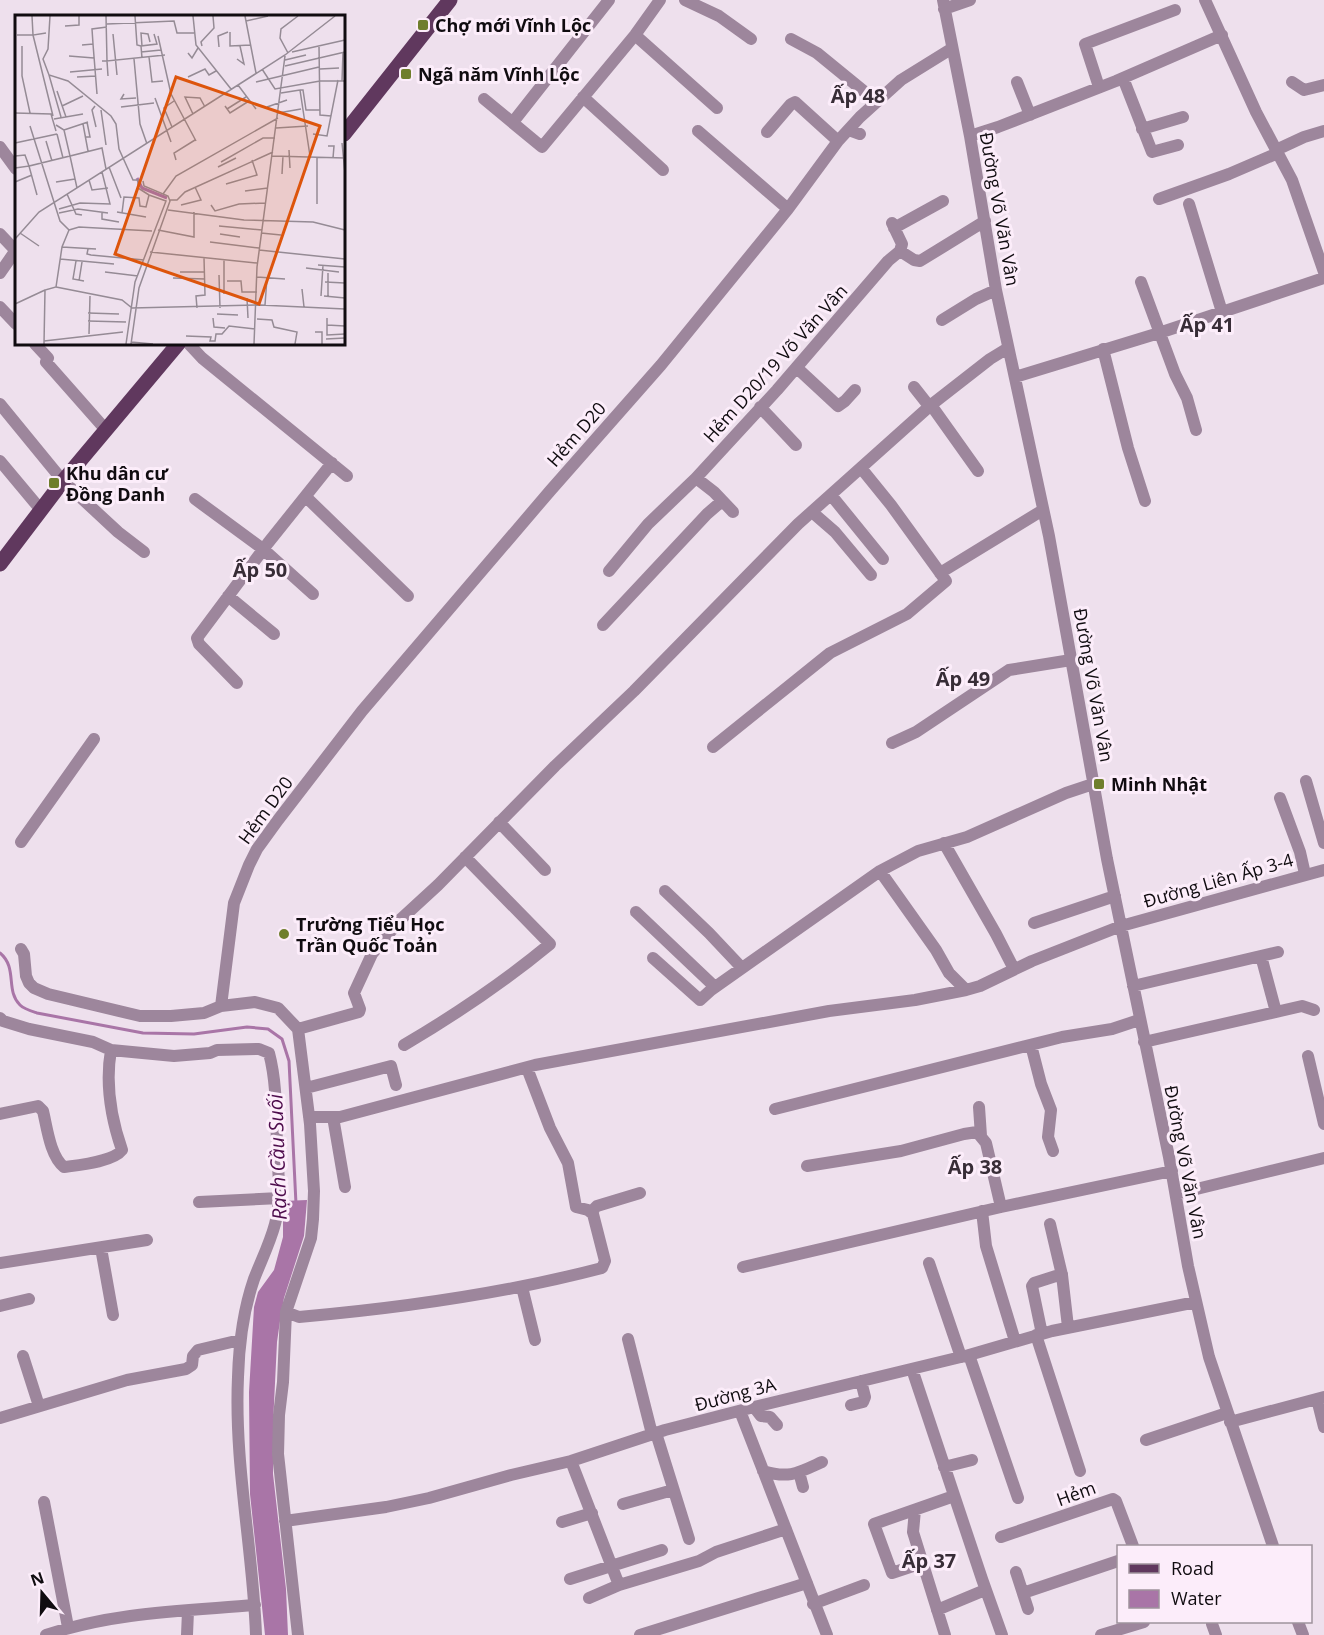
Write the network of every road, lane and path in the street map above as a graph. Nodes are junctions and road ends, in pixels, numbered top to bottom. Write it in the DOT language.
graph roads {
  1 [pos="450,0"];
  2 [pos="609,0"];
  3 [pos="660,0"];
  4 [pos="685,0"];
  5 [pos="970,0"];
  6 [pos="1205,0"];
  7 [pos="943,5"];
  8 [pos="1175,10"];
  9 [pos="635,35"];
  10 [pos="1222,35"];
  11 [pos="752,39"];
  12 [pos="791,39"];
  13 [pos="951,49"];
  14 [pos="1123,78"];
  15 [pos="1017,82"];
  16 [pos="1292,82"];
  17 [pos="1324,85"];
  18 [pos="1099,87"];
  19 [pos="583,97"];
  20 [pos="484,99"];
  21 [pos="877,102"];
  22 [pos="717,108"];
  23 [pos="1030,115"];
  24 [pos="1183,117"];
  25 [pos="513,122"];
  26 [pos="1142,129"];
  27 [pos="698,131"];
  28 [pos="1324,131"];
  29 [pos="767,132"];
  30 [pos="345,133"];
  31 [pos="969,136"];
  32 [pos="838,141"];
  33 [pos="1178,145"];
  34 [pos="0,147"];
  35 [pos="1277,151"];
  36 [pos="15,167"];
  37 [pos="663,170"];
  38 [pos="1159,199"];
  39 [pos="944,201"];
  40 [pos="1189,204"];
  41 [pos="788,209"];
  42 [pos="985,221"];
  43 [pos="0,234"];
  44 [pos="15,250"];
  45 [pos="15,252"];
  46 [pos="900,252"];
  47 [pos="1324,272"];
  48 [pos="0,273"];
  49 [pos="1324,278"];
  50 [pos="1141,282"];
  51 [pos="996,290"];
  52 [pos="0,307"];
  53 [pos="1222,312"];
  54 [pos="942,320"];
  55 [pos="15,323"];
  56 [pos="1159,333"];
  57 [pos="35,345"];
  58 [pos="177,345"];
  59 [pos="190,345"];
  60 [pos="1008,348"];
  61 [pos="1103,349"];
  62 [pos="796,368"];
  63 [pos="1015,376"];
  64 [pos="914,387"];
  65 [pos="855,390"];
  66 [pos="0,404"];
  67 [pos="930,406"];
  68 [pos="760,408"];
  69 [pos="106,430"];
  70 [pos="1196,430"];
  71 [pos="796,446"];
  72 [pos="0,461"];
  73 [pos="332,463"];
  74 [pos="861,468"];
  75 [pos="978,471"];
  76 [pos="347,476"];
  77 [pos="696,478"];
  78 [pos="63,481"];
  79 [pos="831,495"];
  80 [pos="306,497"];
  81 [pos="195,499"];
  82 [pos="722,501"];
  83 [pos="1145,501"];
  84 [pos="41,510"];
  85 [pos="1043,510"];
  86 [pos="733,512"];
  87 [pos="812,512"];
  88 [pos="263,549"];
  89 [pos="144,552"];
  90 [pos="883,559"];
  91 [pos="0,564"];
  92 [pos="609,571"];
  93 [pos="940,573"];
  94 [pos="871,575"];
  95 [pos="313,594"];
  96 [pos="228,596"];
  97 [pos="408,596"];
  98 [pos="603,625"];
  99 [pos="274,634"];
  100 [pos="1071,660"];
  101 [pos="237,683"];
  102 [pos="94,740"];
  103 [pos="892,743"];
  104 [pos="713,747"];
  105 [pos="1306,781"];
  106 [pos="1093,784"];
  107 [pos="1280,798"];
  108 [pos="499,822"];
  109 [pos="21,842"];
  110 [pos="944,843"];
  111 [pos="1324,843"];
  112 [pos="465,857"];
  113 [pos="545,870"];
  114 [pos="1324,870"];
  115 [pos="880,871"];
  116 [pos="1305,874"];
  117 [pos="665,891"];
  118 [pos="1115,896"];
  119 [pos="636,912"];
  120 [pos="1034,923"];
  121 [pos="1121,926"];
  122 [pos="21,950"];
  123 [pos="1278,952"];
  124 [pos="1261,956"];
  125 [pos="653,958"];
  126 [pos="742,968"];
  127 [pos="1014,969"];
  128 [pos="1133,986"];
  129 [pos="715,987"];
  130 [pos="966,990"];
  131 [pos="221,1006"];
  132 [pos="1314,1010"];
  133 [pos="1276,1012"];
  134 [pos="0,1018"];
  135 [pos="1139,1020"];
  136 [pos="298,1029"];
  137 [pos="1144,1042"];
  138 [pos="404,1045"];
  139 [pos="1031,1045"];
  140 [pos="111,1050"];
  141 [pos="1308,1056"];
  142 [pos="527,1068"];
  143 [pos="396,1085"];
  144 [pos="306,1088"];
  145 [pos="979,1107"];
  146 [pos="775,1108"];
  147 [pos="0,1114"];
  148 [pos="309,1117"];
  149 [pos="333,1117"];
  150 [pos="1324,1124"];
  151 [pos="981,1136"];
  152 [pos="1053,1151"];
  153 [pos="1324,1158"];
  154 [pos="807,1166"];
  155 [pos="1172,1171"];
  156 [pos="345,1187"];
  157 [pos="640,1193"];
  158 [pos="1176,1194"];
  159 [pos="280,1198"];
  160 [pos="199,1202"];
  161 [pos="1001,1207"];
  162 [pos="982,1211"];
  163 [pos="591,1212"];
  164 [pos="1050,1224"];
  165 [pos="147,1240"];
  166 [pos="101,1248"];
  167 [pos="0,1263"];
  168 [pos="929,1263"];
  169 [pos="743,1267"];
  170 [pos="1062,1274"];
  171 [pos="522,1287"];
  172 [pos="29,1299"];
  173 [pos="1196,1302"];
  174 [pos="0,1306"];
  175 [pos="286,1312"];
  176 [pos="113,1316"];
  177 [pos="1068,1328"];
  178 [pos="1039,1335"];
  179 [pos="628,1339"];
  180 [pos="240,1340"];
  181 [pos="535,1340"];
  182 [pos="1015,1341"];
  183 [pos="23,1356"];
  184 [pos="965,1356"];
  185 [pos="912,1369"];
  186 [pos="861,1381"];
  187 [pos="1320,1398"];
  188 [pos="39,1406"];
  189 [pos="851,1406"];
  190 [pos="754,1407"];
  191 [pos="740,1411"];
  192 [pos="0,1418"];
  193 [pos="1229,1418"];
  194 [pos="777,1425"];
  195 [pos="1324,1427"];
  196 [pos="654,1434"];
  197 [pos="1146,1440"];
  198 [pos="972,1460"];
  199 [pos="571,1461"];
  200 [pos="822,1462"];
  201 [pos="944,1467"];
  202 [pos="763,1471"];
  203 [pos="1080,1471"];
  204 [pos="799,1472"];
  205 [pos="803,1487"];
  206 [pos="673,1490"];
  207 [pos="954,1496"];
  208 [pos="1018,1498"];
  209 [pos="44,1502"];
  210 [pos="623,1504"];
  211 [pos="915,1510"];
  212 [pos="592,1513"];
  213 [pos="285,1521"];
  214 [pos="562,1522"];
  215 [pos="786,1530"];
  216 [pos="1001,1537"];
  217 [pos="689,1539"];
  218 [pos="1133,1545"];
  219 [pos="1273,1545"];
  220 [pos="662,1550"];
  221 [pos="1117,1562"];
  222 [pos="922,1563"];
  223 [pos="612,1564"];
  224 [pos="1016,1572"];
  225 [pos="570,1579"];
  226 [pos="807,1583"];
  227 [pos="619,1585"];
  228 [pos="864,1585"];
  229 [pos="985,1590"];
  230 [pos="1023,1593"];
  231 [pos="589,1598"];
  232 [pos="813,1604"];
  233 [pos="255,1605"];
  234 [pos="1028,1609"];
  235 [pos="937,1610"];
  236 [pos="188,1611"];
  237 [pos="1141,1623"];
  238 [pos="68,1627"];
  239 [pos="46,1635"];
  240 [pos="187,1635"];
  241 [pos="256,1635"];
  242 [pos="298,1635"];
  243 [pos="640,1635"];
  244 [pos="827,1635"];
  245 [pos="945,1635"];
  246 [pos="1002,1635"];
  247 [pos="1101,1635"];
  1 -- 30 [label="main road"];
  2 -- 25 [label="street"];
  3 -- 9 [label="street"];
  4 -- 11 [label="street"];
  5 -- 7 [label="street"];
  6 -- 10 [label="street"];
  7 -- 13 [label="street, Đường Võ Văn Vân"];
  8 -- 18 [label="street"];
  9 -- 19 [label="street"];
  9 -- 22 [label="street"];
  10 -- 14 [label="street"];
  10 -- 35 [label="street"];
  12 -- 21 [label="street"];
  13 -- 21 [label="street, Hẻm D20"];
  13 -- 31 [label="street, Đường Võ Văn Vân"];
  14 -- 18 [label="street"];
  14 -- 26 [label="street"];
  15 -- 23 [label="street"];
  16 -- 17 [label="street"];
  18 -- 23 [label="street"];
  19 -- 25 [label="street"];
  19 -- 37 [label="street"];
  20 -- 25 [label="street"];
  21 -- 32 [label="street, Hẻm D20"];
  23 -- 31 [label="street"];
  24 -- 26 [label="street"];
  26 -- 33 [label="street"];
  27 -- 41 [label="street"];
  28 -- 35 [label="street"];
  29 -- 32 [label="street"];
  31 -- 42 [label="street, Đường Võ Văn Vân"];
  32 -- 41 [label="street, Hẻm D20"];
  34 -- 36 [label="street"];
  35 -- 38 [label="street"];
  35 -- 47 [label="street"];
  39 -- 46 [label="street"];
  40 -- 53 [label="street"];
  41 -- 131 [label="street, Hẻm D20"];
  42 -- 46 [label="street"];
  42 -- 51 [label="street, Đường Võ Văn Vân"];
  43 -- 44 [label="street"];
  45 -- 48 [label="street"];
  46 -- 62 [label="street, Hẻm D20/19 Võ Văn Vân"];
  49 -- 53 [label="street"];
  50 -- 56 [label="street"];
  51 -- 54 [label="street"];
  51 -- 60 [label="street, Đường Võ Văn Vân"];
  52 -- 55 [label="street"];
  53 -- 56 [label="street"];
  56 -- 61 [label="street"];
  56 -- 70 [label="street"];
  57 -- 69 [label="street"];
  58 -- 69 [label="main road"];
  59 -- 73 [label="street"];
  60 -- 63 [label="street, Đường Võ Văn Vân"];
  60 -- 67 [label="street"];
  61 -- 63 [label="street"];
  61 -- 83 [label="street"];
  62 -- 65 [label="street"];
  62 -- 68 [label="street, Hẻm D20/19 Võ Văn Vân"];
  63 -- 85 [label="street, Đường Võ Văn Vân"];
  64 -- 67 [label="street"];
  66 -- 78 [label="street"];
  67 -- 74 [label="street"];
  67 -- 75 [label="street"];
  68 -- 71 [label="street"];
  68 -- 77 [label="street, Hẻm D20/19 Võ Văn Vân"];
  69 -- 78 [label="main road"];
  72 -- 84 [label="street"];
  73 -- 76 [label="street"];
  73 -- 80 [label="street"];
  74 -- 79 [label="street"];
  74 -- 93 [label="street"];
  77 -- 82 [label="street"];
  77 -- 92 [label="street, Hẻm D20/19 Võ Văn Vân"];
  78 -- 84 [label="main road"];
  78 -- 89 [label="street"];
  79 -- 87 [label="street"];
  79 -- 90 [label="street"];
  80 -- 88 [label="street"];
  80 -- 97 [label="street"];
  81 -- 88 [label="street"];
  82 -- 86 [label="street"];
  82 -- 98 [label="street"];
  84 -- 91 [label="main road"];
  85 -- 93 [label="street"];
  85 -- 100 [label="street, Đường Võ Văn Vân"];
  87 -- 94 [label="street"];
  87 -- 108 [label="street"];
  88 -- 95 [label="street"];
  88 -- 96 [label="street"];
  93 -- 104 [label="street"];
  96 -- 99 [label="street"];
  96 -- 101 [label="street"];
  100 -- 103 [label="street"];
  100 -- 106 [label="street, Đường Võ Văn Vân"];
  102 -- 109 [label="street"];
  105 -- 111 [label="street"];
  106 -- 110 [label="street"];
  106 -- 118 [label="street, Đường Võ Văn Vân"];
  107 -- 116 [label="street"];
  108 -- 112 [label="street"];
  108 -- 113 [label="street"];
  110 -- 115 [label="street"];
  110 -- 127 [label="street"];
  112 -- 136 [label="street"];
  112 -- 138 [label="street"];
  114 -- 116 [label="street, Đường Liên Ấp 3-4"];
  115 -- 126 [label="street"];
  115 -- 130 [label="street"];
  116 -- 121 [label="street, Đường Liên Ấp 3-4"];
  117 -- 126 [label="street"];
  118 -- 120 [label="street"];
  118 -- 121 [label="street, Đường Võ Văn Vân"];
  119 -- 129 [label="street"];
  121 -- 127 [label="street, Đường Liên Ấp 3-4"];
  121 -- 128 [label="street, Đường Võ Văn Vân"];
  122 -- 131 [label="street"];
  123 -- 124 [label="street"];
  124 -- 128 [label="street"];
  124 -- 133 [label="street"];
  125 -- 129 [label="street"];
  126 -- 129 [label="street"];
  127 -- 130 [label="street, Đường Liên Ấp 3-4"];
  128 -- 135 [label="street, Đường Võ Văn Vân"];
  130 -- 142 [label="street, Đường Liên Ấp 3-4"];
  131 -- 136 [label="street"];
  132 -- 133 [label="street"];
  133 -- 137 [label="street"];
  134 -- 140 [label="street"];
  135 -- 137 [label="street, Đường Võ Văn Vân"];
  135 -- 139 [label="street"];
  136 -- 144 [label="street"];
  137 -- 155 [label="street, Đường Võ Văn Vân"];
  139 -- 146 [label="street"];
  139 -- 152 [label="street"];
  140 -- 147 [label="street"];
  140 -- 159 [label="street"];
  141 -- 150 [label="street"];
  142 -- 149 [label="street, Đường Liên Ấp 3-4"];
  142 -- 163 [label="street"];
  143 -- 144 [label="street"];
  144 -- 148 [label="street"];
  145 -- 151 [label="street"];
  148 -- 149 [label="street, Đường Liên Ấp 3-4"];
  148 -- 175 [label="street"];
  149 -- 156 [label="street"];
  151 -- 154 [label="street"];
  151 -- 161 [label="street"];
  153 -- 158 [label="street"];
  155 -- 158 [label="street, Đường Võ Văn Vân"];
  155 -- 161 [label="street"];
  157 -- 163 [label="street"];
  158 -- 173 [label="street, Đường Võ Văn Vân"];
  159 -- 160 [label="street"];
  159 -- 180 [label="street"];
  161 -- 162 [label="street"];
  162 -- 169 [label="street"];
  162 -- 182 [label="street"];
  163 -- 171 [label="street"];
  164 -- 170 [label="street"];
  165 -- 166 [label="street"];
  166 -- 167 [label="street"];
  166 -- 176 [label="street"];
  168 -- 184 [label="street"];
  170 -- 177 [label="street"];
  170 -- 178 [label="street"];
  171 -- 175 [label="street"];
  171 -- 181 [label="street"];
  172 -- 174 [label="street"];
  173 -- 177 [label="street, Đường 3A"];
  173 -- 193 [label="street, Đường Võ Văn Vân"];
  175 -- 213 [label="street"];
  177 -- 178 [label="street, Đường 3A"];
  178 -- 182 [label="street, Đường 3A"];
  178 -- 203 [label="street"];
  179 -- 196 [label="street"];
  180 -- 188 [label="street"];
  180 -- 233 [label="street"];
  182 -- 184 [label="street, Đường 3A"];
  183 -- 188 [label="street"];
  184 -- 185 [label="street, Đường 3A"];
  184 -- 208 [label="street"];
  185 -- 186 [label="street, Đường 3A"];
  185 -- 201 [label="street"];
  186 -- 189 [label="street"];
  186 -- 190 [label="street, Đường 3A"];
  187 -- 193 [label="street"];
  187 -- 195 [label="street"];
  188 -- 192 [label="street"];
  190 -- 191 [label="street, Đường 3A"];
  190 -- 194 [label="street"];
  191 -- 196 [label="street, Đường 3A"];
  191 -- 202 [label="street"];
  193 -- 197 [label="street"];
  193 -- 219 [label="street, Đường Võ Văn Vân"];
  196 -- 199 [label="street, Đường 3A"];
  196 -- 206 [label="street"];
  198 -- 201 [label="street"];
  199 -- 212 [label="street"];
  199 -- 213 [label="street, Đường 3A"];
  200 -- 204 [label="street"];
  201 -- 207 [label="street"];
  202 -- 204 [label="street"];
  202 -- 215 [label="street"];
  204 -- 205 [label="street"];
  206 -- 210 [label="street"];
  206 -- 217 [label="street"];
  207 -- 211 [label="street"];
  207 -- 229 [label="street"];
  209 -- 238 [label="street"];
  211 -- 222 [label="street"];
  211 -- 222 [label="street"];
  212 -- 214 [label="street"];
  212 -- 223 [label="street"];
  213 -- 242 [label="street"];
  215 -- 226 [label="street"];
  215 -- 227 [label="street"];
  216 -- 218 [label="street, Hẻm"];
  220 -- 223 [label="street"];
  221 -- 230 [label="street"];
  222 -- 235 [label="street"];
  223 -- 225 [label="street"];
  223 -- 227 [label="street"];
  224 -- 230 [label="street"];
  226 -- 232 [label="street"];
  226 -- 243 [label="street"];
  227 -- 231 [label="street"];
  228 -- 232 [label="street"];
  229 -- 235 [label="street"];
  229 -- 246 [label="street"];
  230 -- 234 [label="street"];
  232 -- 244 [label="street"];
  233 -- 236 [label="street"];
  233 -- 241 [label="street"];
  235 -- 245 [label="street"];
  236 -- 238 [label="street"];
  236 -- 240 [label="street"];
  237 -- 247 [label="street"];
  238 -- 239 [label="street"];
}
